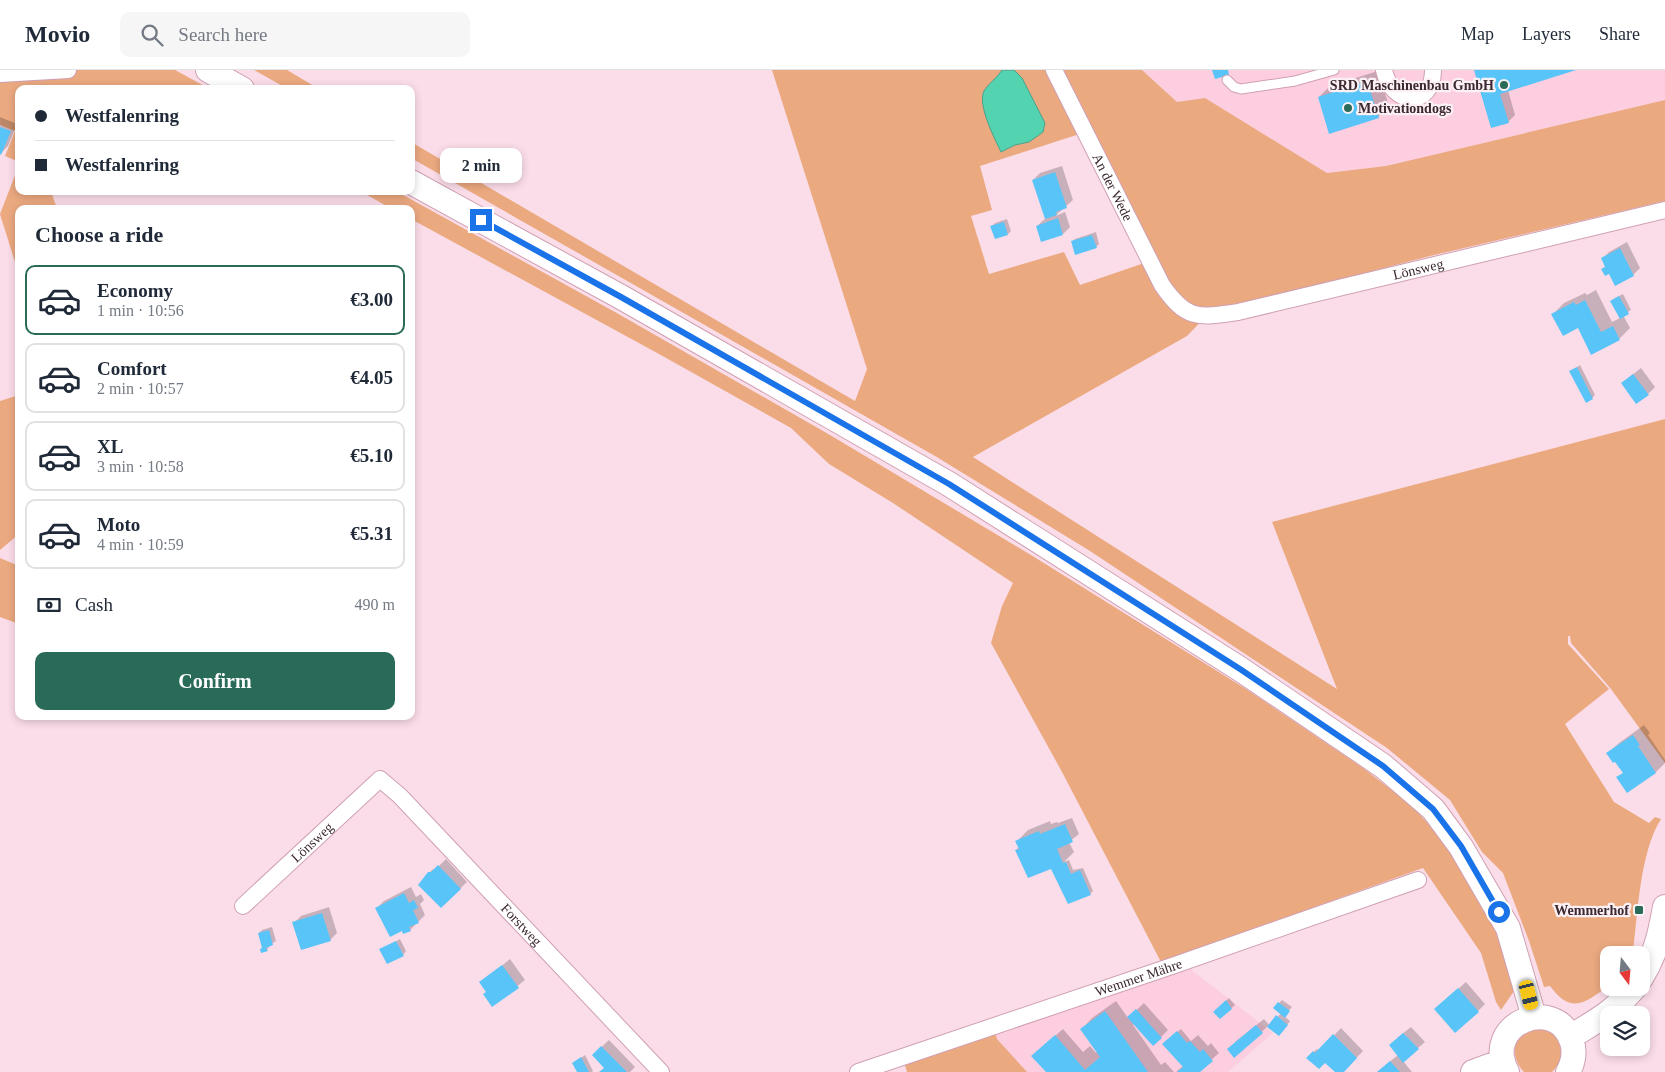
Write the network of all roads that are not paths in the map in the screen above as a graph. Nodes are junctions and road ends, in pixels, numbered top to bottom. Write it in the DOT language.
graph roads {
  1 [pos="68,70"];
  2 [pos="208,70"];
  3 [pos="1054,70"];
  4 [pos="1334,70"];
  5 [pos="1384,70"];
  6 [pos="1432,70"];
  7 [pos="0,74"];
  8 [pos="1228,80"];
  9 [pos="235,85"];
  10 [pos="415,184"];
  11 [pos="1665,210"];
  12 [pos="1174,302"];
  13 [pos="380,779"];
  14 [pos="1418,880"];
  15 [pos="243,906"];
  16 [pos="1665,907"];
  17 [pos="1650,963"];
  18 [pos="1627,996"];
  19 [pos="1534,1017"];
  20 [pos="1570,1037"];
  21 [pos="1505,1067"];
  22 [pos="661,1072"];
  23 [pos="858,1072"];
  24 [pos="1473,1072"];
  25 [pos="1568,1072"];
  1 -- 7 [label="street"];
  2 -- 9 [label="main road"];
  3 -- 12 [label="street, An der Wede"];
  4 -- 8 [label="lane"];
  5 -- 6 [label="street"];
  10 -- 19 [label="main road"];
  11 -- 12 [label="street, Lönsweg"];
  13 -- 15 [label="street, Lönsweg"];
  13 -- 22 [label="street, Forstweg"];
  14 -- 23 [label="street, Wemmer Mähre"];
  16 -- 17 [label="main road"];
  18 -- 20 [label="main road"];
  19 -- 20 [label="main road"];
  19 -- 21 [label="main road"];
  20 -- 25 [label="main road"];
  21 -- 24 [label="main road"];
}
